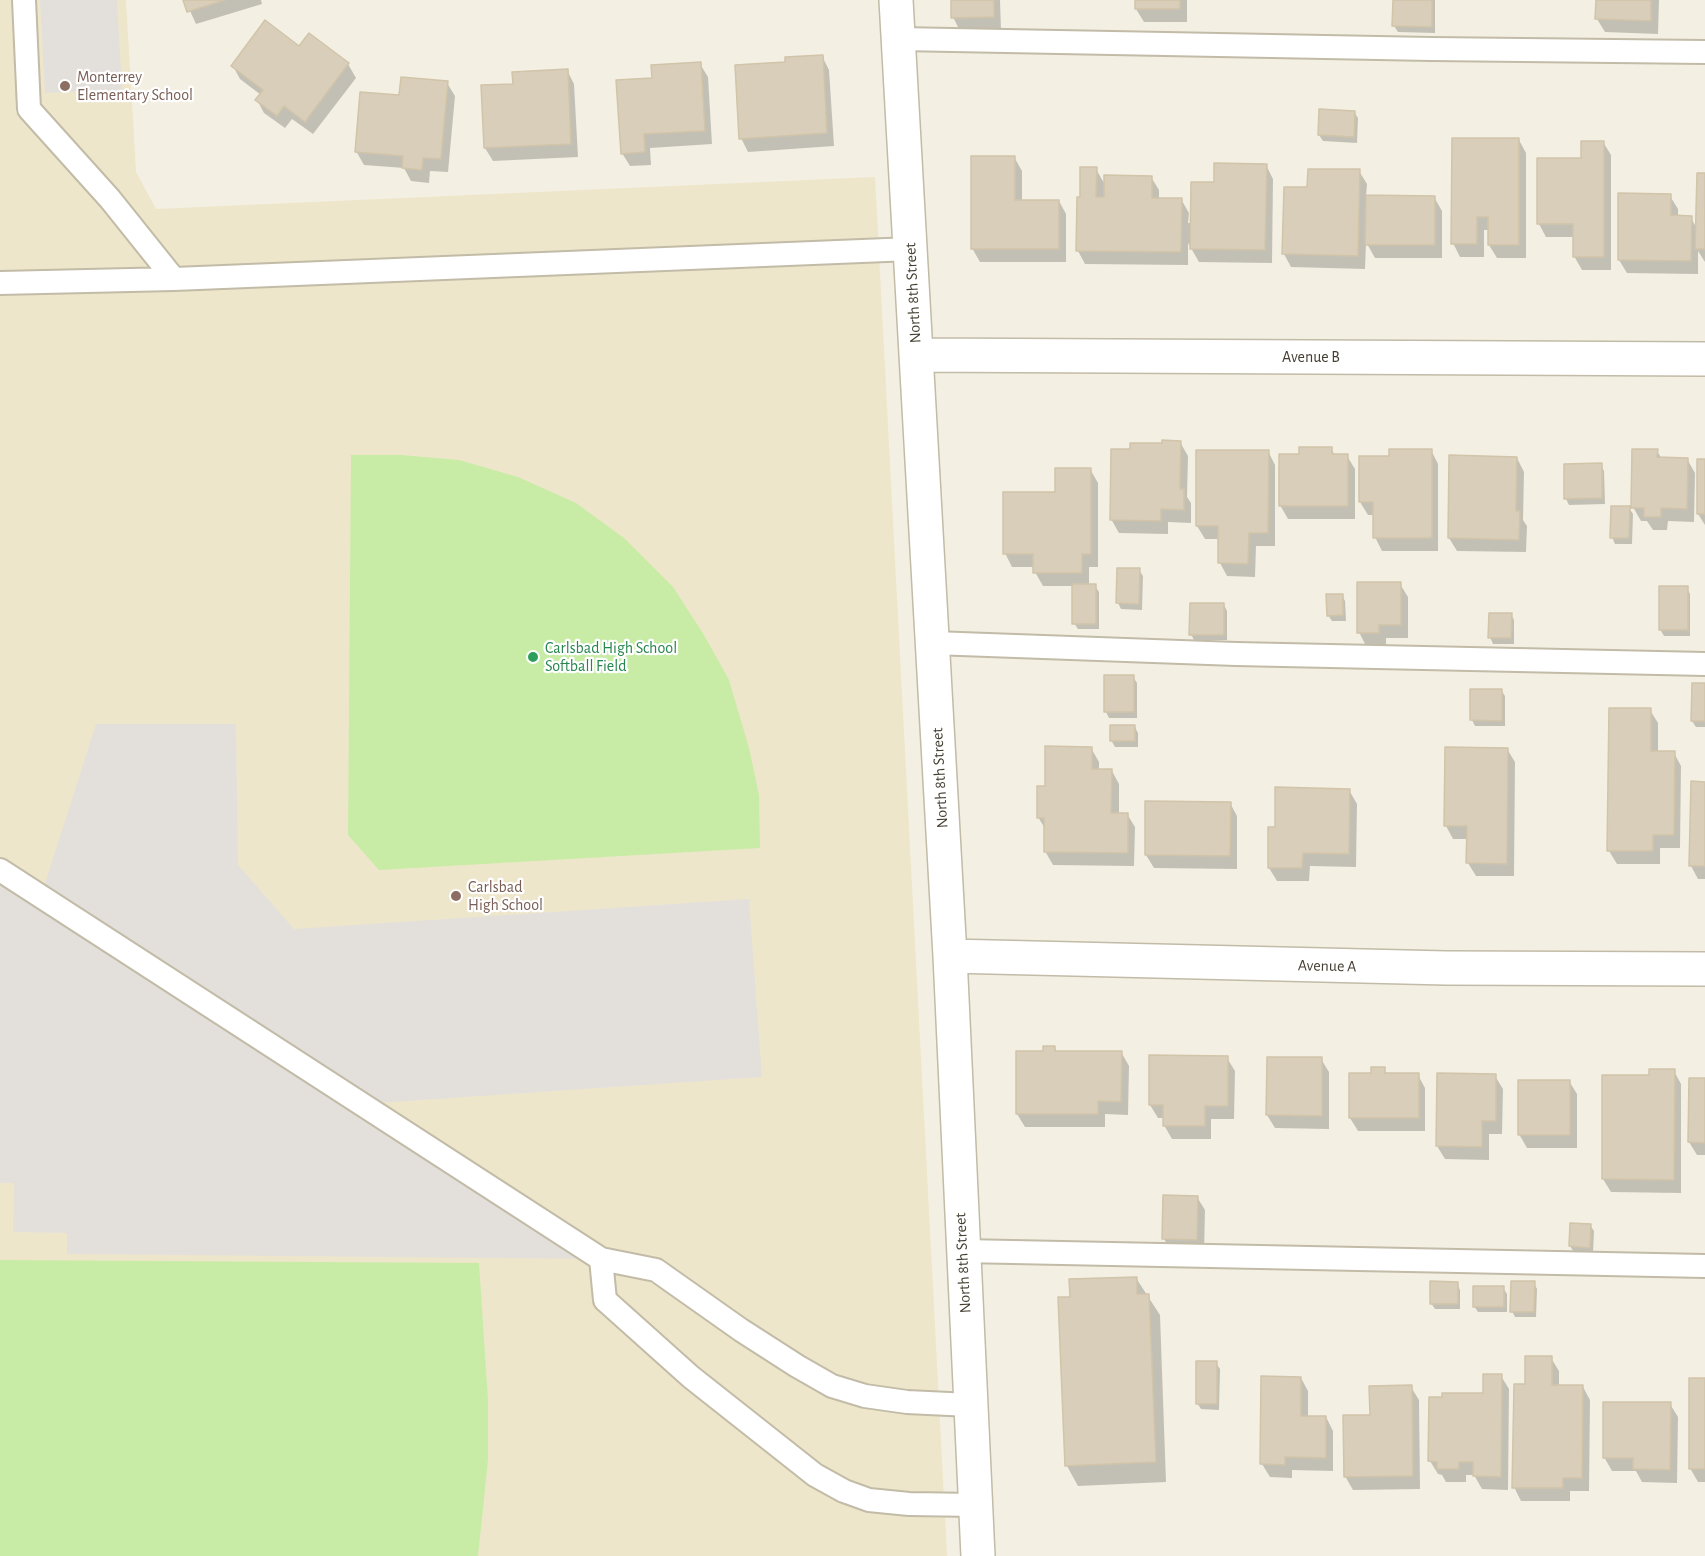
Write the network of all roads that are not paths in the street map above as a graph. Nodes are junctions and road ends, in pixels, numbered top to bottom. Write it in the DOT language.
graph roads {
  1 [pos="24,0"];
  2 [pos="896,0"];
  3 [pos="899,39"];
  4 [pos="1705,52"];
  5 [pos="910,249"];
  6 [pos="174,279"];
  7 [pos="0,284"];
  8 [pos="916,355"];
  9 [pos="1705,359"];
  10 [pos="933,643"];
  11 [pos="1705,664"];
  12 [pos="0,870"];
  13 [pos="950,956"];
  14 [pos="1705,969"];
  15 [pos="963,1251"];
  16 [pos="601,1259"];
  17 [pos="1705,1266"];
  18 [pos="970,1405"];
  19 [pos="976,1505"];
  20 [pos="978,1556"];
  1 -- 6 [label="lane"];
  2 -- 3 [label="street, North 8th Street"];
  3 -- 4 [label="lane"];
  3 -- 5 [label="street, North 8th Street"];
  5 -- 6 [label="lane"];
  5 -- 8 [label="street, North 8th Street"];
  6 -- 7 [label="lane"];
  8 -- 9 [label="street, Avenue B"];
  8 -- 10 [label="street, North 8th Street"];
  10 -- 11 [label="lane"];
  10 -- 13 [label="street, North 8th Street"];
  12 -- 16 [label="lane"];
  13 -- 14 [label="street, Avenue A"];
  13 -- 15 [label="street, North 8th Street"];
  15 -- 17 [label="lane"];
  15 -- 18 [label="street, North 8th Street"];
  16 -- 18 [label="lane"];
  16 -- 19 [label="lane"];
  18 -- 19 [label="street, North 8th Street"];
  19 -- 20 [label="street, North 8th Street"];
}
